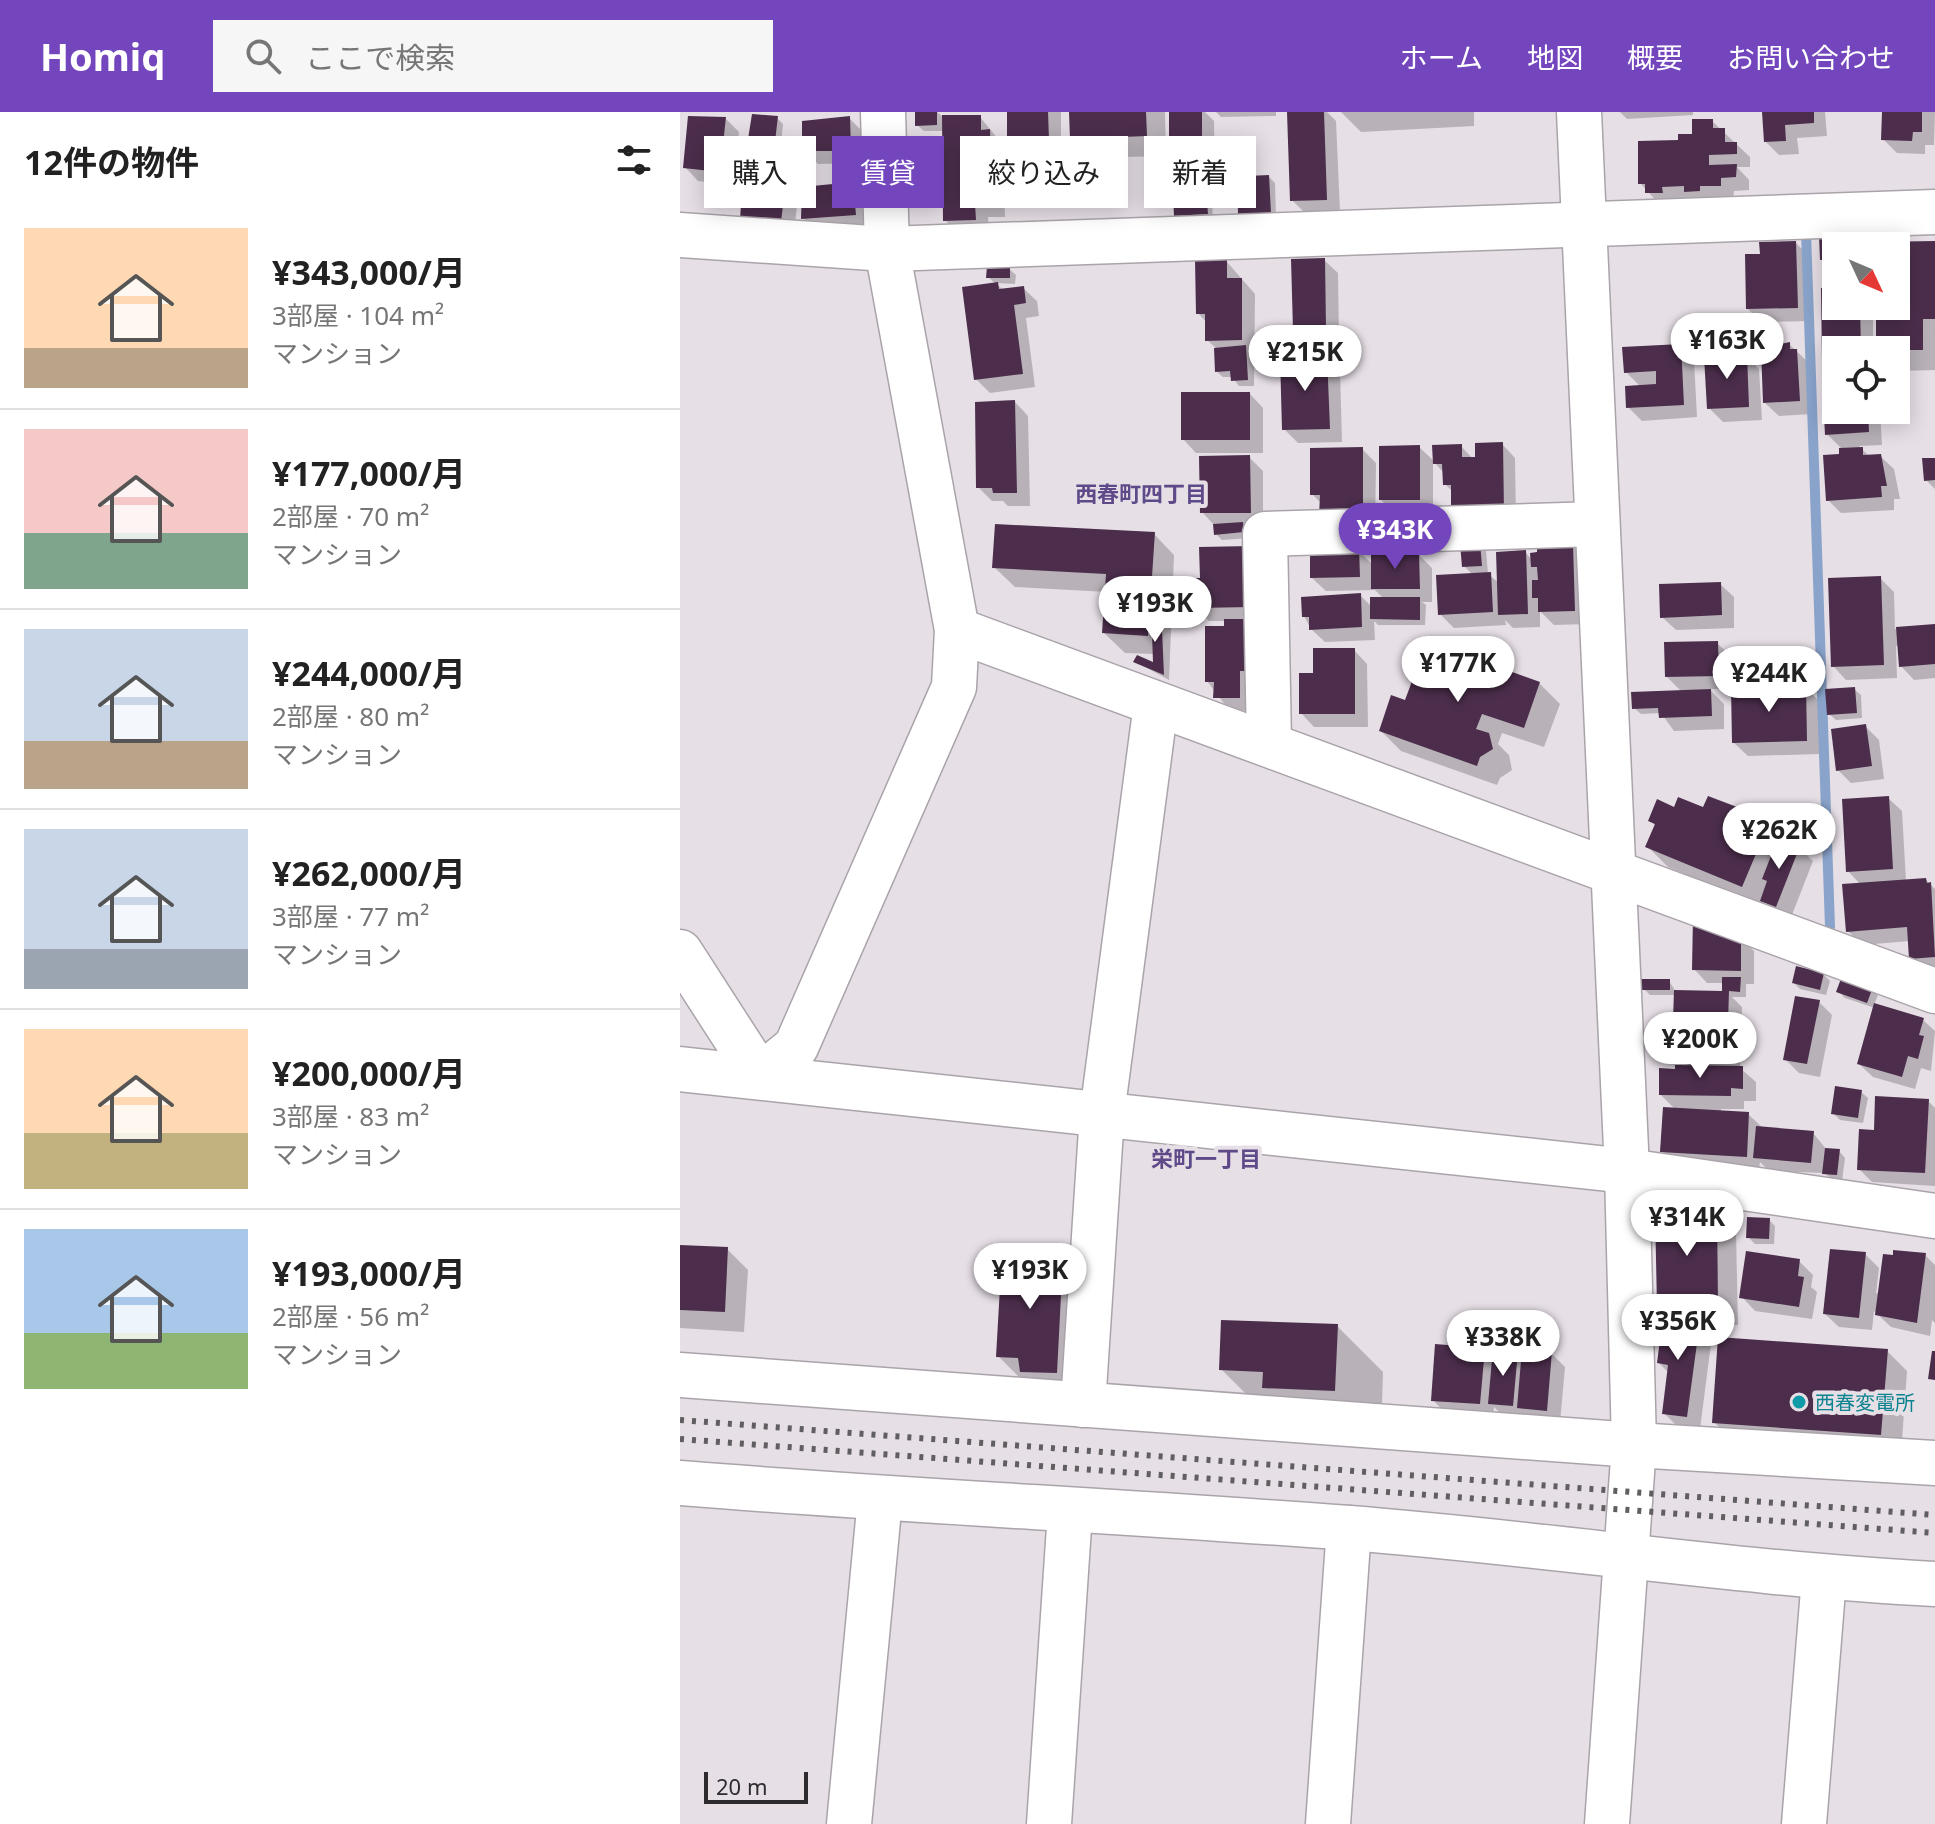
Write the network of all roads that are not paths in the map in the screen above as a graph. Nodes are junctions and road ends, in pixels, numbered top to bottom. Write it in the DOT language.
graph roads {
  1 [pos="883,112"];
  2 [pos="1579,112"];
  3 [pos="1935,212"];
  4 [pos="1582,224"];
  5 [pos="680,235"];
  6 [pos="887,249"];
  7 [pos="1597,524"];
  8 [pos="957,630"];
  9 [pos="1156,704"];
  10 [pos="1269,743"];
  11 [pos="1614,873"];
  12 [pos="680,952"];
  13 [pos="1935,991"];
  14 [pos="680,1069"];
  15 [pos="760,1076"];
  16 [pos="1102,1114"];
  17 [pos="1627,1171"];
  18 [pos="1935,1216"];
  19 [pos="680,1375"];
  20 [pos="1083,1405"];
  21 [pos="1634,1445"];
  22 [pos="1935,1463"];
  23 [pos="680,1483"];
  24 [pos="880,1499"];
  25 [pos="1070,1512"];
  26 [pos="1349,1528"];
  27 [pos="1626,1554"];
  28 [pos="1824,1578"];
  29 [pos="1935,1584"];
  30 [pos="849,1824"];
  31 [pos="1049,1824"];
  32 [pos="1328,1824"];
  33 [pos="1607,1824"];
  34 [pos="1804,1824"];
  1 -- 6 [label="street"];
  2 -- 4 [label="street"];
  3 -- 4 [label="street"];
  4 -- 6 [label="street"];
  4 -- 7 [label="street"];
  5 -- 6 [label="street"];
  6 -- 8 [label="street"];
  7 -- 10 [label="street"];
  7 -- 11 [label="street"];
  8 -- 9 [label="street"];
  8 -- 15 [label="street"];
  9 -- 10 [label="street"];
  9 -- 16 [label="street"];
  10 -- 11 [label="street"];
  11 -- 13 [label="street"];
  11 -- 17 [label="street"];
  12 -- 15 [label="street"];
  14 -- 15 [label="street"];
  15 -- 16 [label="street"];
  16 -- 17 [label="street"];
  16 -- 20 [label="street"];
  17 -- 18 [label="street"];
  17 -- 21 [label="street"];
  19 -- 20 [label="street"];
  20 -- 21 [label="street"];
  21 -- 22 [label="street"];
  21 -- 27 [label="street"];
  23 -- 24 [label="street"];
  24 -- 25 [label="street"];
  24 -- 30 [label="street"];
  25 -- 26 [label="street"];
  25 -- 31 [label="street"];
  26 -- 27 [label="street"];
  26 -- 32 [label="street"];
  27 -- 28 [label="street"];
  27 -- 33 [label="street"];
  28 -- 29 [label="street"];
  28 -- 34 [label="street"];
}
